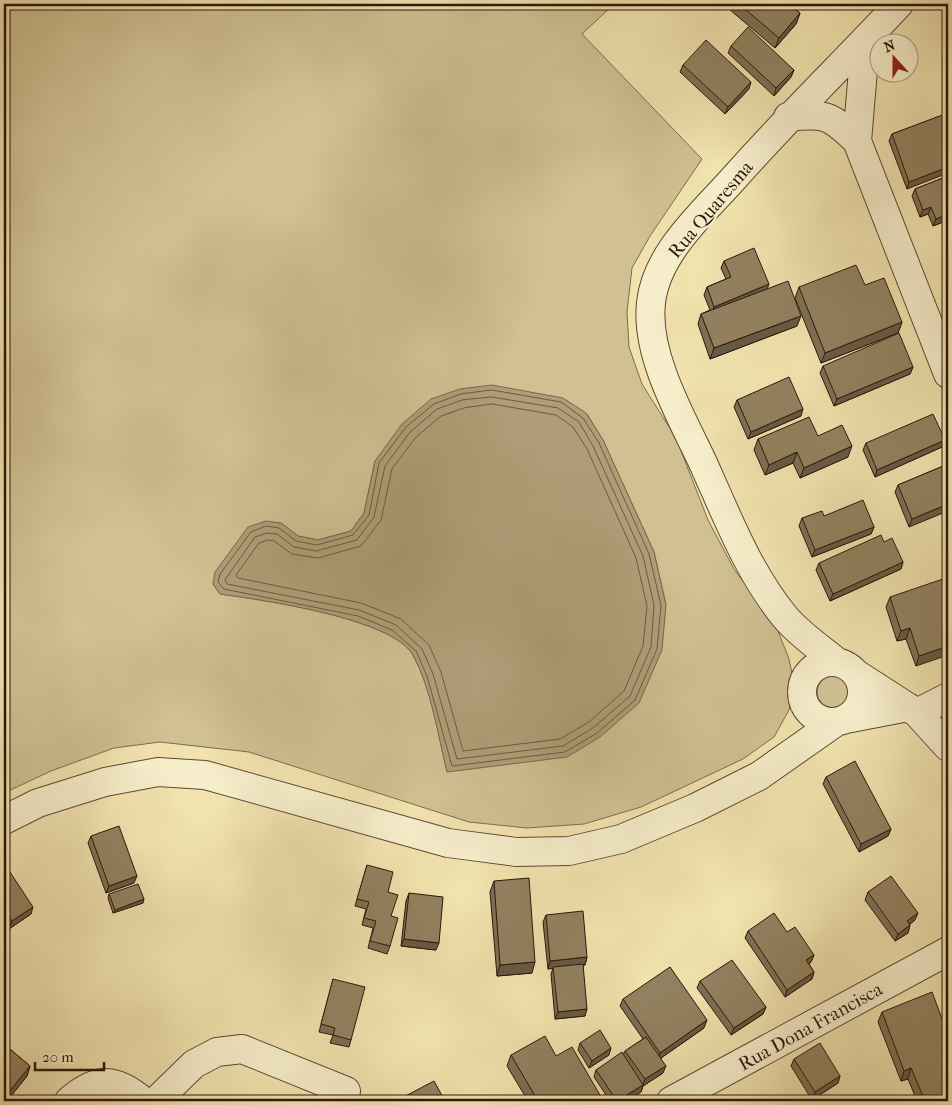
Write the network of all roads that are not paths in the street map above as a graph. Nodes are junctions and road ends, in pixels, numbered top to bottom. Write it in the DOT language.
graph roads {
  1 [pos="899,4"];
  2 [pos="869,37"];
  3 [pos="788,117"];
  4 [pos="857,141"];
  5 [pos="948,374"];
  6 [pos="786,618"];
  7 [pos="846,667"];
  8 [pos="805,680"];
  9 [pos="948,697"];
  10 [pos="807,709"];
  11 [pos="913,710"];
  12 [pos="841,720"];
  13 [pos="948,747"];
  14 [pos="759,776"];
  15 [pos="4,820"];
  16 [pos="948,950"];
  17 [pos="346,1091"];
  18 [pos="69,1101"];
  19 [pos="143,1101"];
  20 [pos="156,1101"];
  21 [pos="672,1101"];
  1 -- 2 [label="street, Rua Quaresma"];
  2 -- 3 [label="street, Rua Quaresma"];
  2 -- 4 [label="street"];
  3 -- 4 [label="street"];
  3 -- 6 [label="street, Rua Quaresma"];
  4 -- 5 [label="street"];
  6 -- 7 [label="street, Rua Quaresma"];
  6 -- 8 [label="street, Rua Quaresma"];
  7 -- 8 [label="street"];
  7 -- 11 [label="street, Rua Quaresma"];
  7 -- 12 [label="street"];
  8 -- 10 [label="street"];
  9 -- 11 [label="street"];
  10 -- 12 [label="street"];
  10 -- 14 [label="street"];
  11 -- 12 [label="street"];
  11 -- 13 [label="street, Rua Quaresma"];
  12 -- 14 [label="street"];
  14 -- 15 [label="street"];
  16 -- 21 [label="street, Rua Dona Francisca"];
  17 -- 20 [label="street"];
  18 -- 19 [label="street"];
}
